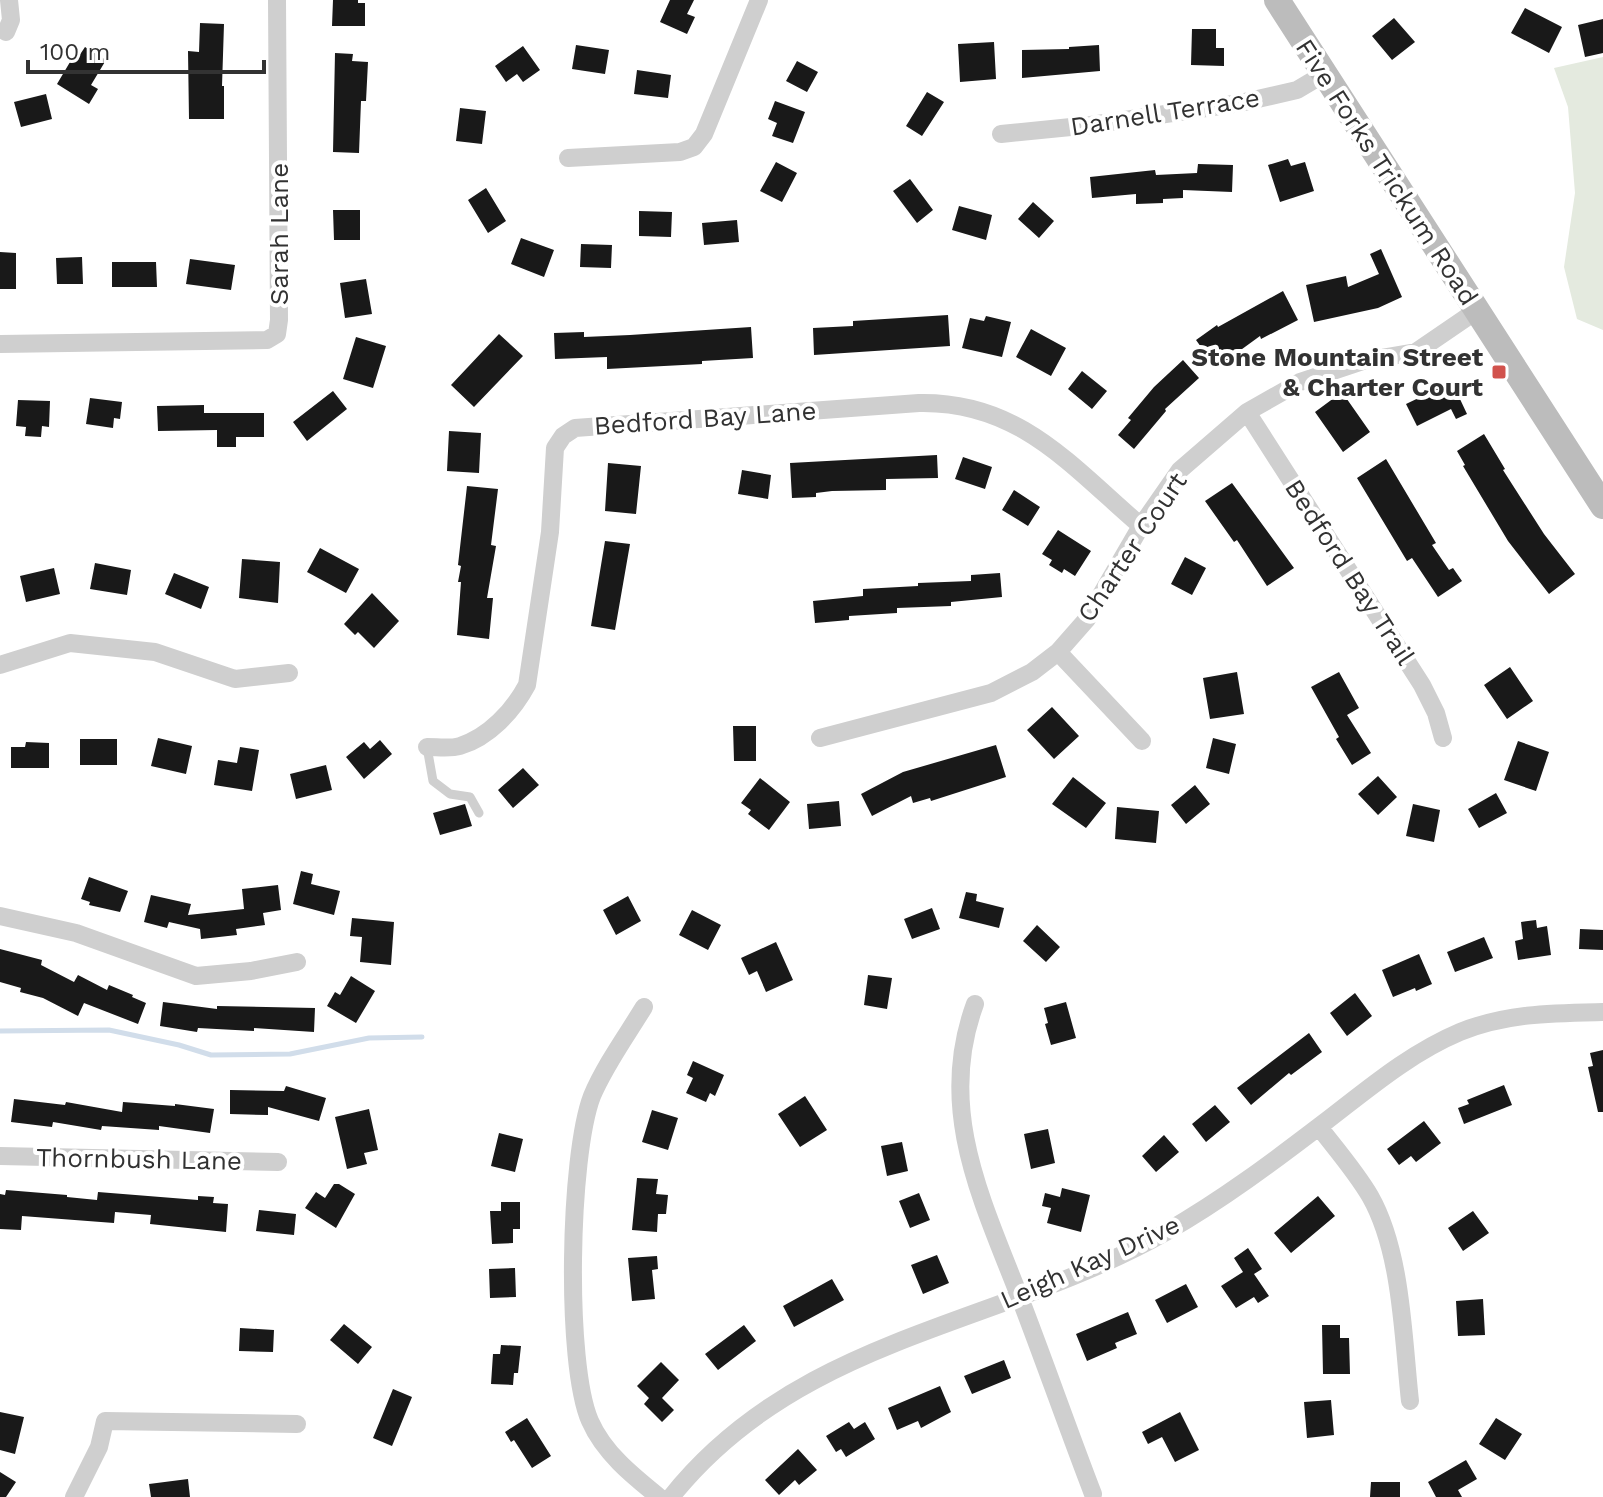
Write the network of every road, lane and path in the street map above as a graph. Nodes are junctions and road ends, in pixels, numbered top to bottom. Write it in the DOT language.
graph roads {
  1 [pos="9,0"];
  2 [pos="277,0"];
  3 [pos="759,0"];
  4 [pos="1277,0"];
  5 [pos="6,32"];
  6 [pos="1324,74"];
  7 [pos="1001,134"];
  8 [pos="568,158"];
  9 [pos="1476,311"];
  10 [pos="0,344"];
  11 [pos="1247,412"];
  12 [pos="1603,506"];
  13 [pos="1141,526"];
  14 [pos="1058,652"];
  15 [pos="0,665"];
  16 [pos="289,673"];
  17 [pos="820,738"];
  18 [pos="1443,738"];
  19 [pos="1142,741"];
  20 [pos="427,747"];
  21 [pos="479,813"];
  22 [pos="0,916"];
  23 [pos="297,962"];
  24 [pos="975,1004"];
  25 [pos="644,1007"];
  26 [pos="1603,1012"];
  27 [pos="1319,1127"];
  28 [pos="0,1156"];
  29 [pos="278,1162"];
  30 [pos="1019,1296"];
  31 [pos="1410,1401"];
  32 [pos="297,1424"];
  33 [pos="1093,1494"];
  34 [pos="74,1497"];
  35 [pos="659,1497"];
  36 [pos="671,1497"];
  1 -- 5 [label="street"];
  2 -- 10 [label="street, Sarah Lane"];
  3 -- 8 [label="street"];
  4 -- 6 [label="main road, Five Forks Trickum Road"];
  6 -- 7 [label="street, Darnell Terrace"];
  6 -- 9 [label="main road, Five Forks Trickum Road"];
  9 -- 11 [label="street, Charter Court"];
  9 -- 12 [label="main road, Five Forks Trickum Road"];
  11 -- 13 [label="street, Charter Court"];
  11 -- 18 [label="street, Bedford Bay Trail"];
  13 -- 14 [label="street, Charter Court"];
  13 -- 20 [label="street, Bedford Bay Lane"];
  14 -- 17 [label="street, Charter Court"];
  14 -- 19 [label="street"];
  15 -- 16 [label="street"];
  20 -- 21 [label="lane"];
  22 -- 23 [label="street"];
  24 -- 30 [label="street"];
  25 -- 35 [label="street"];
  26 -- 27 [label="street, Leigh Kay Drive"];
  27 -- 30 [label="street, Leigh Kay Drive"];
  27 -- 31 [label="street"];
  28 -- 29 [label="street, Thornbush Lane"];
  30 -- 33 [label="street"];
  30 -- 36 [label="street, Leigh Kay Drive"];
  32 -- 34 [label="street"];
}
